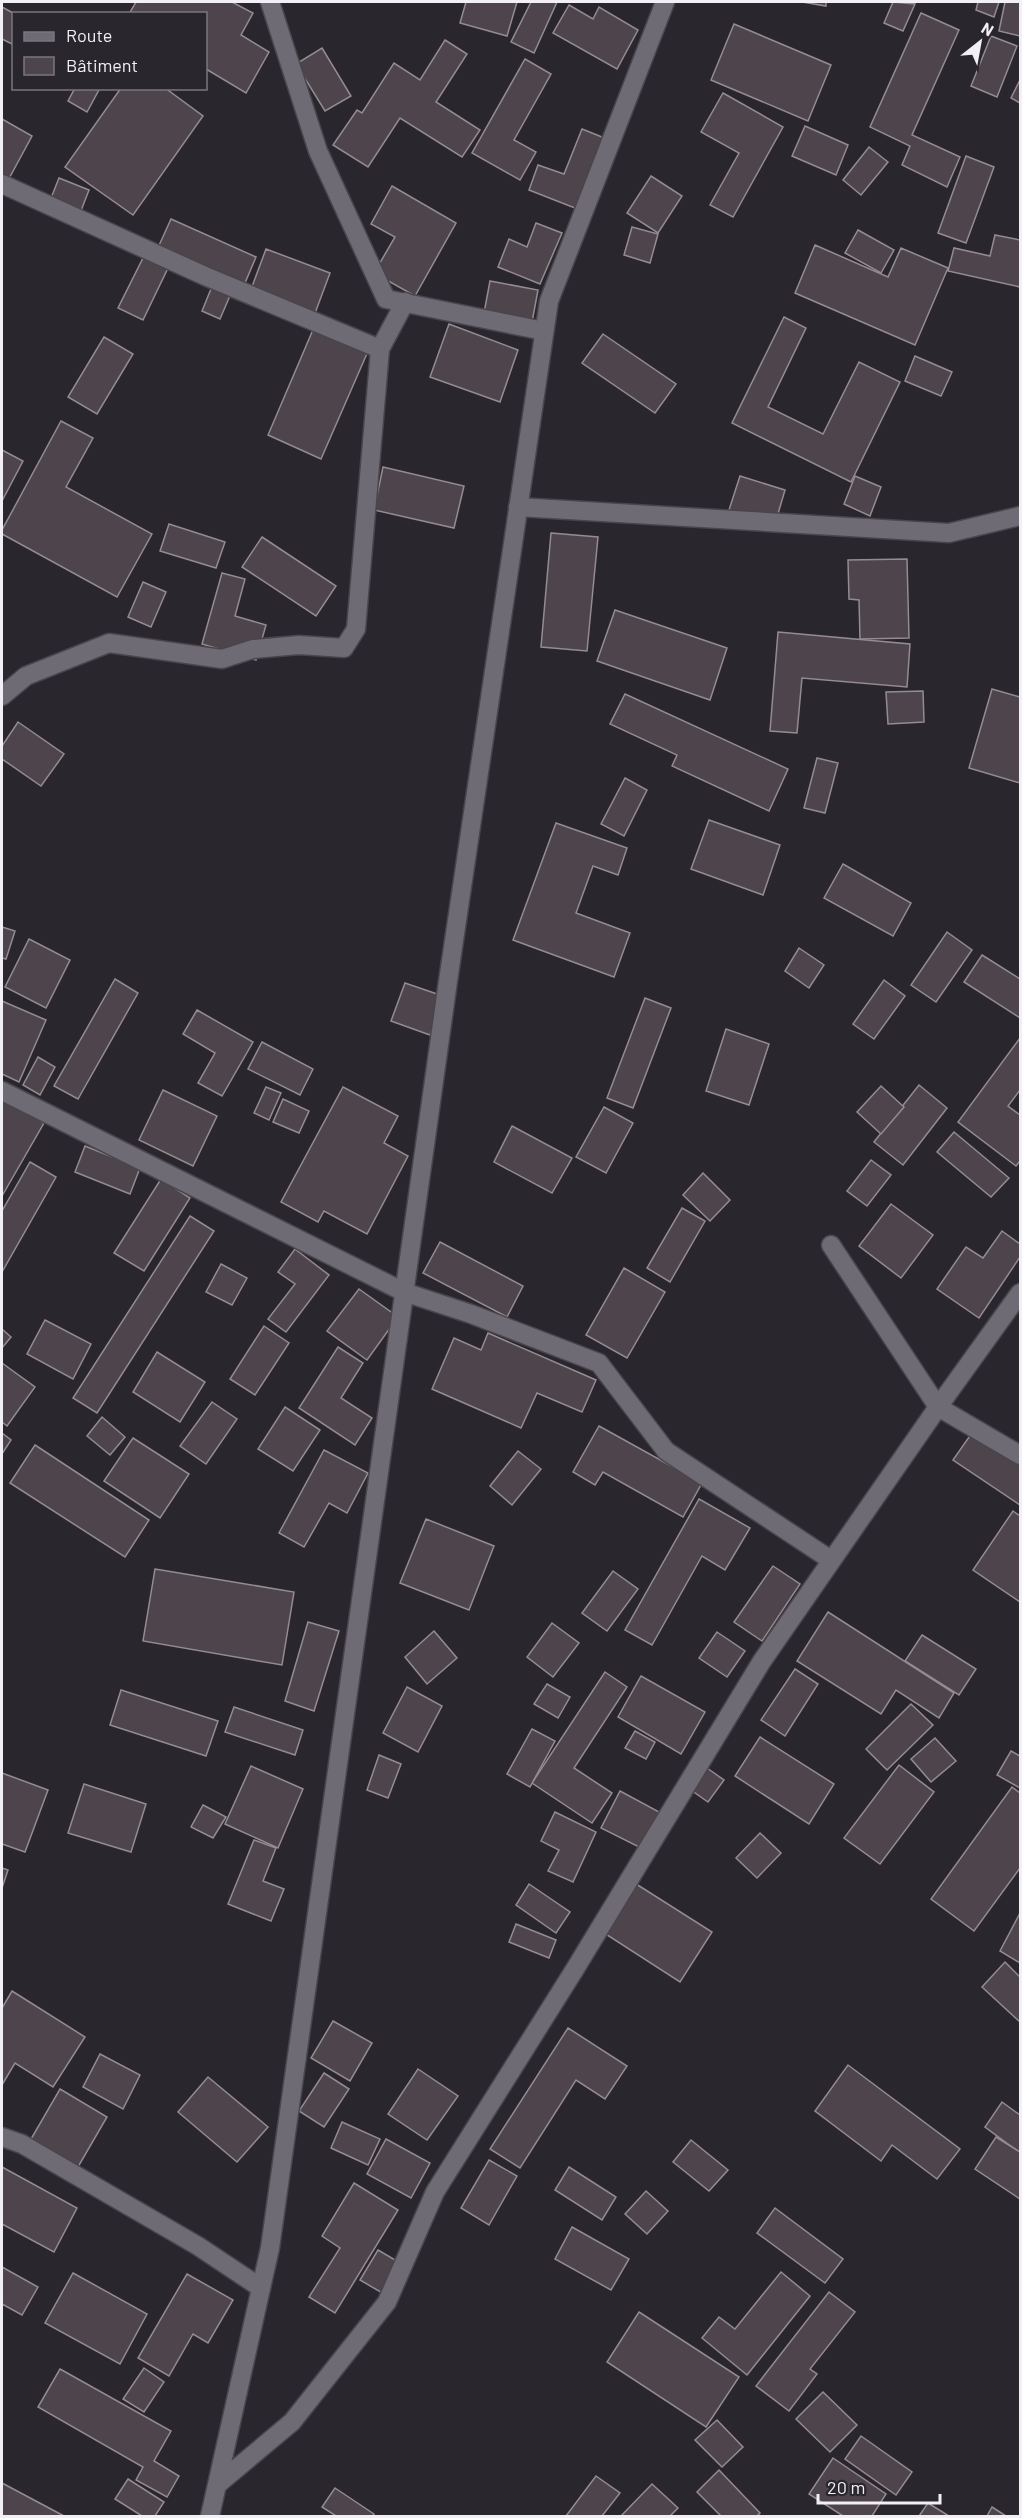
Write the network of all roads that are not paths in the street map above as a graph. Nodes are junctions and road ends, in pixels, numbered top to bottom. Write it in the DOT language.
graph roads {
  1 [pos="270,2"];
  2 [pos="665,2"];
  3 [pos="2,184"];
  4 [pos="405,302"];
  5 [pos="544,332"];
  6 [pos="381,349"];
  7 [pos="518,507"];
  8 [pos="1020,516"];
  9 [pos="2,696"];
  10 [pos="2,1091"];
  11 [pos="831,1245"];
  12 [pos="404,1292"];
  13 [pos="1020,1293"];
  14 [pos="938,1407"];
  15 [pos="1020,1455"];
  16 [pos="831,1560"];
  17 [pos="2,2137"];
  18 [pos="261,2288"];
  19 [pos="218,2484"];
  20 [pos="210,2517"];
  1 -- 4 [label="street"];
  2 -- 5 [label="street"];
  3 -- 6 [label="street"];
  4 -- 5 [label="street"];
  4 -- 6 [label="street"];
  5 -- 7 [label="street"];
  6 -- 9 [label="street"];
  7 -- 8 [label="street"];
  7 -- 12 [label="street"];
  10 -- 12 [label="street"];
  11 -- 14 [label="street"];
  12 -- 16 [label="street"];
  12 -- 18 [label="street"];
  13 -- 14 [label="street"];
  14 -- 15 [label="street"];
  14 -- 16 [label="street"];
  16 -- 19 [label="street"];
  17 -- 18 [label="street"];
  18 -- 19 [label="street"];
  19 -- 20 [label="street"];
}
